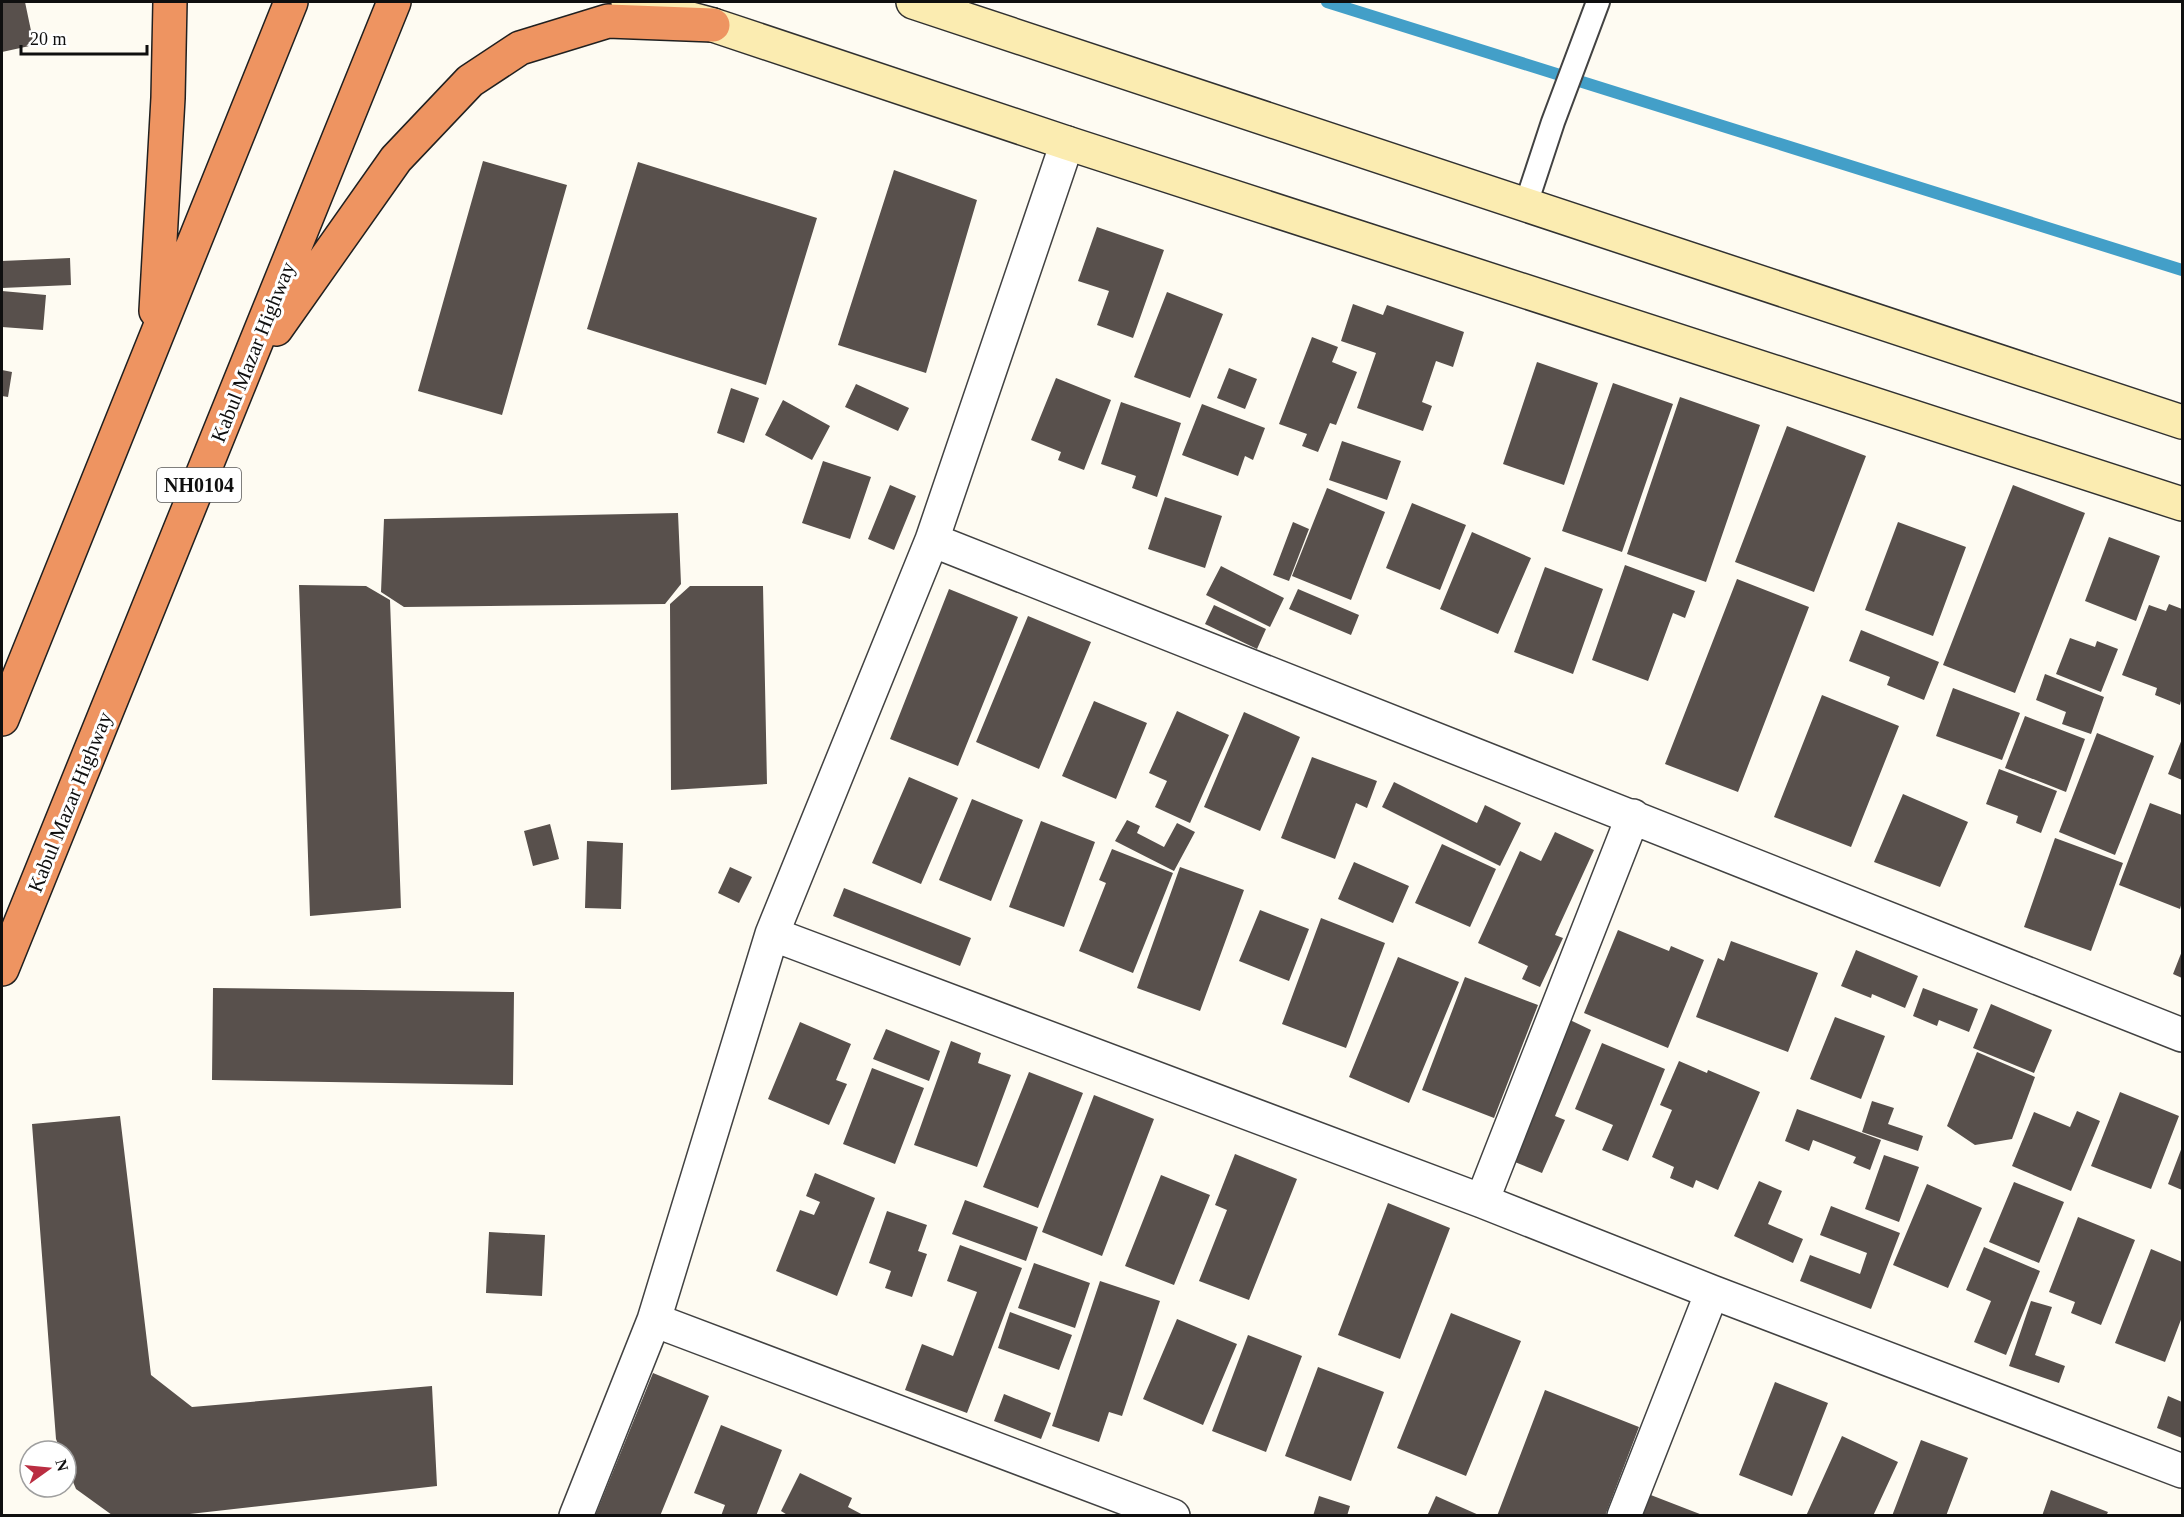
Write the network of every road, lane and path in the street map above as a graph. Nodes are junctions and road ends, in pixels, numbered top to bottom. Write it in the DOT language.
graph roads {
  1 [pos="170,2"];
  2 [pos="291,2"];
  3 [pos="394,2"];
  4 [pos="628,2"];
  5 [pos="912,2"];
  6 [pos="1594,11"];
  7 [pos="712,25"];
  8 [pos="1067,143"];
  9 [pos="1526,204"];
  10 [pos="154,338"];
  11 [pos="243,378"];
  12 [pos="2182,422"];
  13 [pos="2182,504"];
  14 [pos="932,540"];
  15 [pos="2,718"];
  16 [pos="1633,816"];
  17 [pos="772,934"];
  18 [pos="2,969"];
  19 [pos="2182,1035"];
  20 [pos="1482,1202"];
  21 [pos="1712,1292"];
  22 [pos="654,1320"];
  23 [pos="2182,1471"];
  24 [pos="576,1515"];
  25 [pos="1173,1515"];
  26 [pos="1624,1515"];
  1 -- 10 [label="highway"];
  2 -- 10 [label="highway"];
  3 -- 11 [label="highway, Kabul Mazar Highway / NH0104"];
  4 -- 7 [label="main road"];
  5 -- 9 [label="main road"];
  6 -- 9 [label="lane"];
  7 -- 8 [label="main road"];
  7 -- 11 [label="highway"];
  8 -- 13 [label="main road"];
  8 -- 14 [label="street"];
  9 -- 12 [label="main road"];
  10 -- 15 [label="highway"];
  11 -- 18 [label="highway, Kabul Mazar Highway / NH0104"];
  14 -- 16 [label="street"];
  14 -- 17 [label="street"];
  16 -- 19 [label="street"];
  16 -- 20 [label="street"];
  17 -- 20 [label="street"];
  17 -- 22 [label="street"];
  20 -- 21 [label="street"];
  21 -- 23 [label="street"];
  21 -- 26 [label="street"];
  22 -- 24 [label="street"];
  22 -- 25 [label="street"];
}
